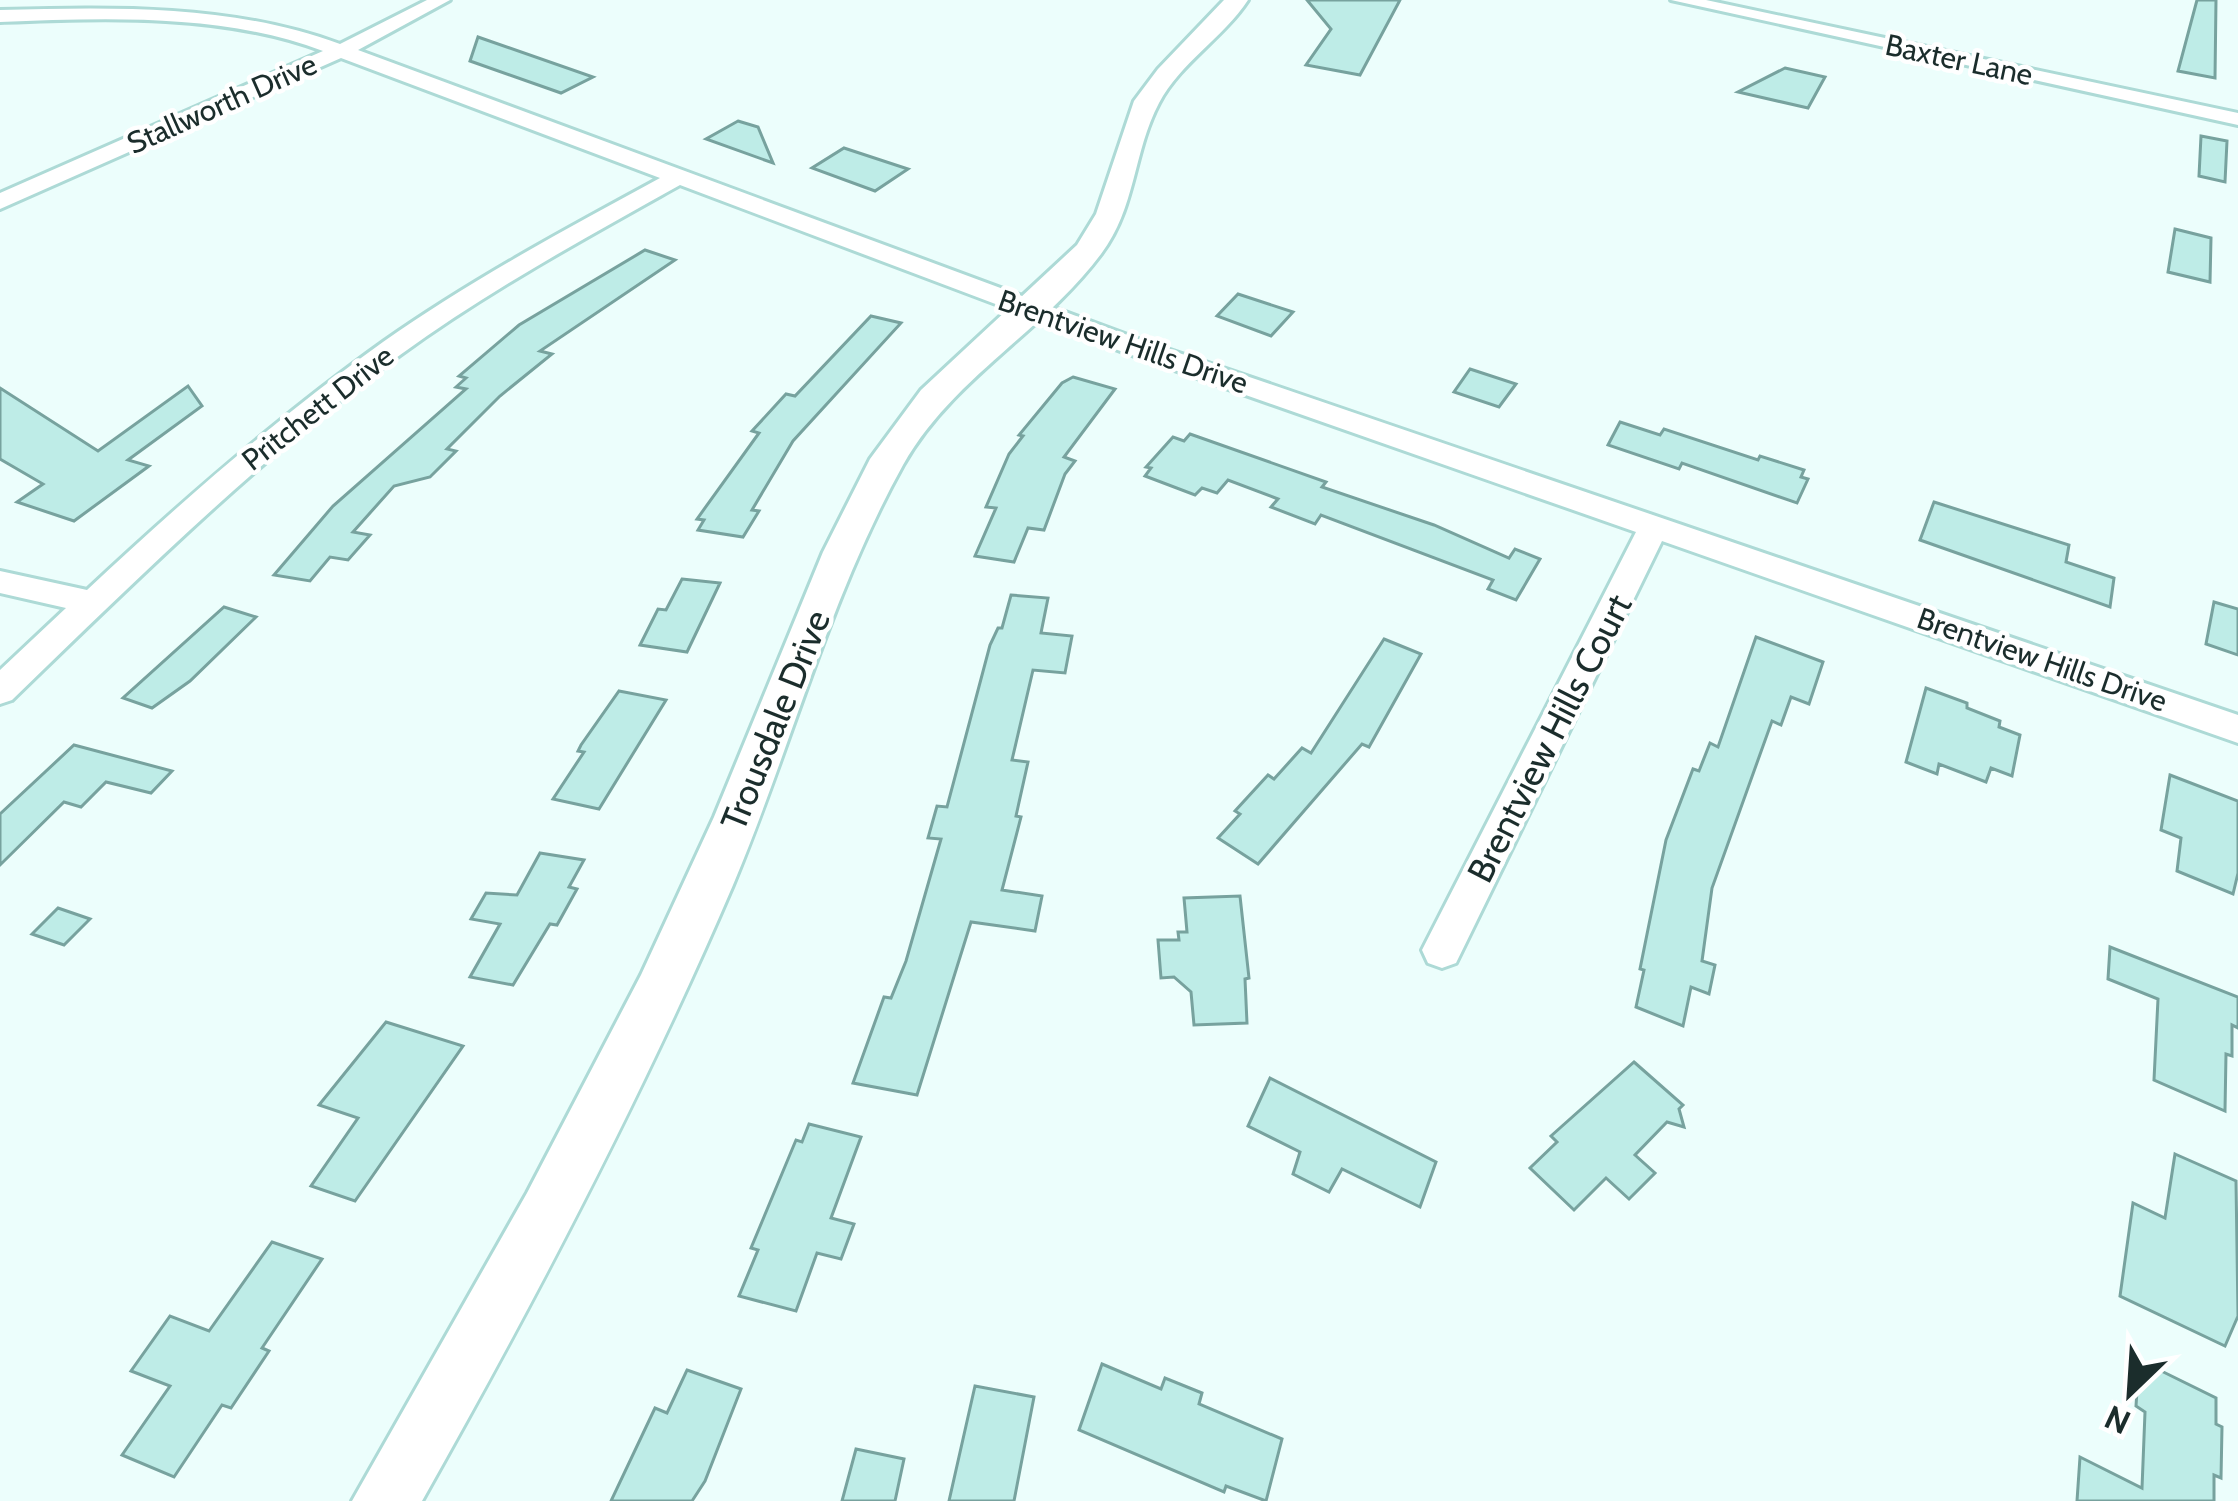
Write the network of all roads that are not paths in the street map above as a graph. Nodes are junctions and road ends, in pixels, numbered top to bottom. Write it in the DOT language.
graph roads {
  1 [pos="441,0"];
  2 [pos="1236,0"];
  3 [pos="1680,0"];
  4 [pos="0,16"];
  5 [pos="340,51"];
  6 [pos="2238,119"];
  7 [pos="675,179"];
  8 [pos="0,202"];
  9 [pos="1027,308"];
  10 [pos="1655,525"];
  11 [pos="0,582"];
  12 [pos="94,603"];
  13 [pos="0,691"];
  14 [pos="2238,729"];
  15 [pos="1442,950"];
  16 [pos="385,1501"];
  1 -- 5 [label="street, Stallworth Drive"];
  2 -- 9 [label="street, Trousdale Drive"];
  3 -- 6 [label="street, Baxter Lane"];
  4 -- 5 [label="street, Brentview Hills Drive"];
  5 -- 7 [label="street, Brentview Hills Drive"];
  5 -- 8 [label="street, Stallworth Drive"];
  7 -- 9 [label="street, Brentview Hills Drive"];
  7 -- 12 [label="street, Pritchett Drive"];
  9 -- 10 [label="street, Brentview Hills Drive"];
  9 -- 16 [label="street, Trousdale Drive"];
  10 -- 14 [label="street, Brentview Hills Drive"];
  10 -- 15 [label="street, Brentview Hills Court"];
  11 -- 12 [label="street"];
  12 -- 13 [label="street, Pritchett Drive"];
}
